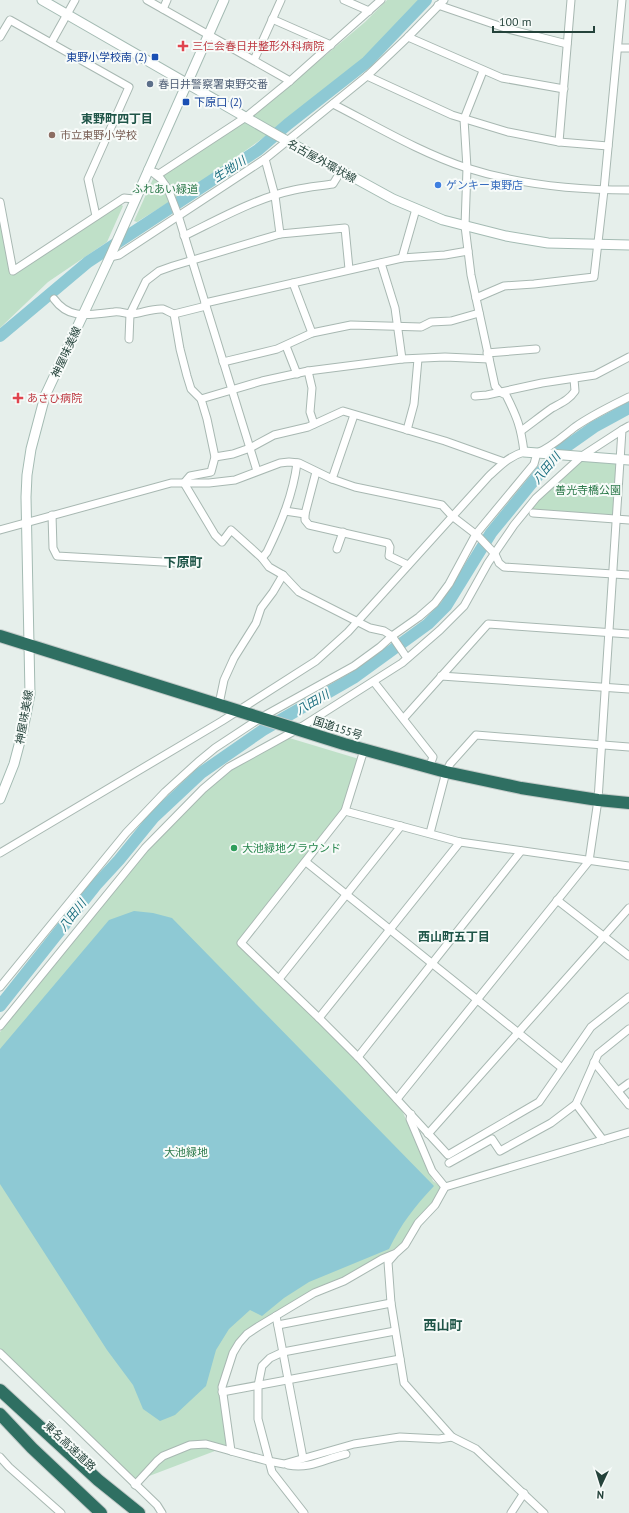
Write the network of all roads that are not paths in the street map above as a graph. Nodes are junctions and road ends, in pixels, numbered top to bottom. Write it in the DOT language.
graph roads {
  1 [pos="42,0"];
  2 [pos="75,0"];
  3 [pos="147,0"];
  4 [pos="167,0"];
  5 [pos="224,0"];
  6 [pos="281,0"];
  7 [pos="344,0"];
  8 [pos="381,0"];
  9 [pos="571,0"];
  10 [pos="622,0"];
  11 [pos="441,3"];
  12 [pos="163,9"];
  13 [pos="369,11"];
  14 [pos="67,15"];
  15 [pos="272,19"];
  16 [pos="209,35"];
  17 [pos="0,37"];
  18 [pos="408,37"];
  19 [pos="51,43"];
  20 [pos="567,44"];
  21 [pos="332,45"];
  22 [pos="618,48"];
  23 [pos="629,48"];
  24 [pos="254,60"];
  25 [pos="483,71"];
  26 [pos="367,76"];
  27 [pos="290,81"];
  28 [pos="187,84"];
  29 [pos="564,89"];
  30 [pos="333,104"];
  31 [pos="246,117"];
  32 [pos="464,119"];
  33 [pos="283,139"];
  34 [pos="559,142"];
  35 [pos="608,146"];
  36 [pos="265,159"];
  37 [pos="467,168"];
  38 [pos="148,169"];
  39 [pos="341,172"];
  40 [pos="604,190"];
  41 [pos="629,190"];
  42 [pos="275,196"];
  43 [pos="134,199"];
  44 [pos="0,202"];
  45 [pos="416,209"];
  46 [pos="176,212"];
  47 [pos="96,216"];
  48 [pos="465,226"];
  49 [pos="280,234"];
  50 [pos="184,236"];
  51 [pos="597,244"];
  52 [pos="629,245"];
  53 [pos="468,251"];
  54 [pos="110,257"];
  55 [pos="402,258"];
  56 [pos="192,260"];
  57 [pos="381,263"];
  58 [pos="349,270"];
  59 [pos="293,282"];
  60 [pos="476,298"];
  61 [pos="54,299"];
  62 [pos="205,304"];
  63 [pos="478,313"];
  64 [pos="130,314"];
  65 [pos="174,314"];
  66 [pos="83,315"];
  67 [pos="398,325"];
  68 [pos="312,333"];
  69 [pos="129,339"];
  70 [pos="286,346"];
  71 [pos="536,349"];
  72 [pos="488,356"];
  73 [pos="629,357"];
  74 [pos="402,359"];
  75 [pos="418,359"];
  76 [pos="223,362"];
  77 [pos="308,371"];
  78 [pos="297,374"];
  79 [pos="574,379"];
  80 [pos="232,390"];
  81 [pos="500,392"];
  82 [pos="475,396"];
  83 [pos="629,396"];
  84 [pos="201,399"];
  85 [pos="354,414"];
  86 [pos="314,424"];
  87 [pos="626,428"];
  88 [pos="407,430"];
  89 [pos="522,431"];
  90 [pos="250,448"];
  91 [pos="524,452"];
  92 [pos="537,453"];
  93 [pos="582,456"];
  94 [pos="215,457"];
  95 [pos="625,460"];
  96 [pos="504,462"];
  97 [pos="297,463"];
  98 [pos="257,471"];
  99 [pos="316,472"];
  100 [pos="332,479"];
  101 [pos="184,483"];
  102 [pos="285,511"];
  103 [pos="533,513"];
  104 [pos="305,514"];
  105 [pos="52,515"];
  106 [pos="452,516"];
  107 [pos="616,519"];
  108 [pos="629,520"];
  109 [pos="26,522"];
  110 [pos="0,530"];
  111 [pos="343,532"];
  112 [pos="477,535"];
  113 [pos="337,549"];
  114 [pos="494,553"];
  115 [pos="262,558"];
  116 [pos="198,564"];
  117 [pos="408,565"];
  118 [pos="612,573"];
  119 [pos="284,575"];
  120 [pos="629,575"];
  121 [pos="357,622"];
  122 [pos="608,632"];
  123 [pos="629,634"];
  124 [pos="0,636"];
  125 [pos="392,638"];
  126 [pos="30,645"];
  127 [pos="407,658"];
  128 [pos="441,676"];
  129 [pos="374,682"];
  130 [pos="604,687"];
  131 [pos="629,689"];
  132 [pos="219,704"];
  133 [pos="239,710"];
  134 [pos="262,717"];
  135 [pos="404,718"];
  136 [pos="298,729"];
  137 [pos="601,745"];
  138 [pos="629,746"];
  139 [pos="364,750"];
  140 [pos="429,768"];
  141 [pos="446,772"];
  142 [pos="0,799"];
  143 [pos="598,800"];
  144 [pos="629,803"];
  145 [pos="345,811"];
  146 [pos="401,826"];
  147 [pos="430,834"];
  148 [pos="460,842"];
  149 [pos="522,851"];
  150 [pos="0,853"];
  151 [pos="589,861"];
  152 [pos="306,862"];
  153 [pos="629,866"];
  154 [pos="346,895"];
  155 [pos="557,900"];
  156 [pos="629,908"];
  157 [pos="390,929"];
  158 [pos="604,936"];
  159 [pos="629,956"];
  160 [pos="433,963"];
  161 [pos="279,979"];
  162 [pos="0,987"];
  163 [pos="629,997"];
  164 [pos="477,999"];
  165 [pos="319,1018"];
  166 [pos="0,1026"];
  167 [pos="629,1029"];
  168 [pos="519,1033"];
  169 [pos="358,1057"];
  170 [pos="594,1062"];
  171 [pos="562,1068"];
  172 [pos="629,1082"];
  173 [pos="618,1091"];
  174 [pos="397,1099"];
  175 [pos="576,1104"];
  176 [pos="629,1105"];
  177 [pos="411,1114"];
  178 [pos="629,1132"];
  179 [pos="428,1134"];
  180 [pos="603,1140"];
  181 [pos="449,1163"];
  182 [pos="445,1187"];
  183 [pos="395,1254"];
  184 [pos="391,1304"];
  185 [pos="276,1316"];
  186 [pos="278,1325"];
  187 [pos="395,1331"];
  188 [pos="283,1352"];
  189 [pos="0,1353"];
  190 [pos="400,1359"];
  191 [pos="288,1380"];
  192 [pos="258,1386"];
  193 [pos="0,1390"];
  194 [pos="222,1392"];
  195 [pos="0,1396"];
  196 [pos="0,1414"];
  197 [pos="452,1437"];
  198 [pos="231,1451"];
  199 [pos="346,1454"];
  200 [pos="0,1457"];
  201 [pos="303,1458"];
  202 [pos="268,1461"];
  203 [pos="284,1464"];
  204 [pos="135,1484"];
  205 [pos="524,1493"];
  206 [pos="61,1513"];
  207 [pos="101,1513"];
  208 [pos="125,1513"];
  209 [pos="139,1513"];
  210 [pos="162,1513"];
  211 [pos="304,1513"];
  212 [pos="511,1513"];
  213 [pos="544,1513"];
  1 -- 14 [label="main road, 名古屋外環状線"];
  2 -- 14 [label="street"];
  3 -- 12 [label="street"];
  4 -- 12 [label="street"];
  5 -- 16 [label="main road, 神屋味美線"];
  6 -- 15 [label="street"];
  7 -- 13 [label="street"];
  8 -- 13 [label="street"];
  9 -- 20 [label="street"];
  10 -- 22 [label="street"];
  11 -- 18 [label="street"];
  11 -- 20 [label="street"];
  12 -- 16 [label="street"];
  13 -- 21 [label="street"];
  14 -- 19 [label="street"];
  14 -- 28 [label="main road, 名古屋外環状線"];
  15 -- 21 [label="street"];
  15 -- 24 [label="street"];
  16 -- 24 [label="street"];
  16 -- 28 [label="main road, 神屋味美線"];
  17 -- 19 [label="street"];
  18 -- 25 [label="street"];
  18 -- 26 [label="street"];
  19 -- 47 [label="street"];
  20 -- 29 [label="street"];
  21 -- 27 [label="street"];
  22 -- 23 [label="street"];
  22 -- 35 [label="street"];
  24 -- 27 [label="street"];
  25 -- 29 [label="street"];
  25 -- 32 [label="street"];
  26 -- 30 [label="street"];
  26 -- 32 [label="street"];
  27 -- 31 [label="street"];
  28 -- 31 [label="main road, 名古屋外環状線"];
  28 -- 38 [label="main road, 神屋味美線"];
  29 -- 34 [label="street"];
  30 -- 33 [label="street"];
  30 -- 37 [label="street"];
  31 -- 33 [label="main road, 名古屋外環状線"];
  31 -- 38 [label="street"];
  32 -- 34 [label="street"];
  32 -- 37 [label="street"];
  33 -- 36 [label="street"];
  33 -- 39 [label="main road, 名古屋外環状線"];
  34 -- 35 [label="street"];
  35 -- 40 [label="street"];
  36 -- 42 [label="street"];
  36 -- 46 [label="street"];
  37 -- 40 [label="street"];
  37 -- 48 [label="street"];
  38 -- 43 [label="main road, 神屋味美線"];
  38 -- 46 [label="street"];
  39 -- 42 [label="street"];
  39 -- 45 [label="main road, 名古屋外環状線"];
  40 -- 41 [label="street"];
  40 -- 51 [label="street"];
  42 -- 49 [label="street"];
  42 -- 50 [label="street"];
  43 -- 47 [label="street"];
  43 -- 54 [label="main road, 神屋味美線"];
  44 -- 47 [label="street"];
  45 -- 48 [label="main road, 名古屋外環状線"];
  45 -- 55 [label="street"];
  46 -- 50 [label="street"];
  46 -- 54 [label="street"];
  48 -- 51 [label="main road, 名古屋外環状線"];
  48 -- 53 [label="street"];
  49 -- 56 [label="street"];
  49 -- 58 [label="street"];
  50 -- 56 [label="street"];
  51 -- 52 [label="main road, 名古屋外環状線"];
  51 -- 60 [label="street"];
  53 -- 55 [label="street"];
  53 -- 60 [label="street"];
  54 -- 66 [label="main road, 神屋味美線"];
  55 -- 57 [label="street"];
  56 -- 62 [label="street"];
  56 -- 64 [label="street"];
  57 -- 58 [label="street"];
  57 -- 67 [label="street"];
  58 -- 59 [label="street"];
  59 -- 62 [label="street"];
  59 -- 68 [label="street"];
  60 -- 63 [label="street"];
  61 -- 66 [label="street"];
  62 -- 65 [label="street"];
  62 -- 76 [label="street"];
  63 -- 67 [label="street"];
  63 -- 72 [label="street"];
  64 -- 65 [label="street"];
  64 -- 66 [label="street"];
  64 -- 69 [label="street"];
  65 -- 84 [label="street"];
  66 -- 109 [label="main road, 神屋味美線"];
  67 -- 68 [label="street"];
  67 -- 74 [label="street"];
  68 -- 70 [label="street"];
  70 -- 76 [label="street"];
  70 -- 78 [label="street"];
  71 -- 72 [label="street"];
  72 -- 75 [label="street"];
  72 -- 81 [label="street"];
  73 -- 79 [label="street"];
  74 -- 75 [label="street"];
  74 -- 77 [label="street"];
  75 -- 88 [label="street"];
  76 -- 80 [label="street"];
  77 -- 78 [label="street"];
  77 -- 86 [label="street"];
  78 -- 80 [label="street"];
  79 -- 81 [label="street"];
  79 -- 89 [label="street"];
  80 -- 84 [label="street"];
  80 -- 90 [label="street"];
  81 -- 82 [label="street"];
  81 -- 89 [label="street"];
  83 -- 92 [label="street"];
  84 -- 94 [label="street"];
  85 -- 86 [label="street"];
  85 -- 88 [label="street"];
  85 -- 100 [label="street"];
  86 -- 90 [label="street"];
  87 -- 93 [label="street"];
  87 -- 95 [label="street"];
  88 -- 96 [label="street"];
  89 -- 91 [label="street"];
  90 -- 94 [label="street"];
  90 -- 98 [label="street"];
  91 -- 92 [label="main road"];
  91 -- 96 [label="street"];
  92 -- 93 [label="main road"];
  92 -- 112 [label="street"];
  93 -- 95 [label="main road"];
  93 -- 114 [label="street"];
  94 -- 101 [label="street"];
  95 -- 107 [label="street"];
  96 -- 106 [label="street"];
  97 -- 98 [label="street"];
  97 -- 99 [label="street"];
  97 -- 102 [label="street"];
  98 -- 101 [label="street"];
  99 -- 100 [label="street"];
  99 -- 104 [label="street"];
  100 -- 106 [label="street"];
  101 -- 105 [label="street"];
  101 -- 115 [label="street"];
  102 -- 104 [label="street"];
  102 -- 115 [label="street"];
  103 -- 107 [label="street"];
  104 -- 111 [label="street"];
  105 -- 109 [label="street"];
  105 -- 116 [label="street"];
  106 -- 112 [label="street"];
  106 -- 117 [label="street"];
  107 -- 108 [label="street"];
  107 -- 118 [label="street"];
  109 -- 110 [label="street"];
  109 -- 126 [label="main road, 神屋味美線"];
  111 -- 113 [label="street"];
  111 -- 117 [label="street"];
  112 -- 114 [label="street"];
  112 -- 125 [label="street"];
  114 -- 118 [label="street"];
  114 -- 127 [label="street"];
  115 -- 119 [label="street"];
  117 -- 121 [label="street"];
  118 -- 120 [label="street"];
  118 -- 122 [label="street"];
  119 -- 121 [label="street"];
  119 -- 132 [label="street"];
  121 -- 125 [label="street"];
  121 -- 133 [label="street"];
  122 -- 123 [label="street"];
  122 -- 128 [label="street"];
  122 -- 130 [label="street"];
  124 -- 126 [label="highway, 国道155号"];
  125 -- 127 [label="street"];
  125 -- 134 [label="street"];
  126 -- 132 [label="highway, 国道155号"];
  126 -- 142 [label="main road, 神屋味美線"];
  127 -- 129 [label="street"];
  128 -- 130 [label="street"];
  128 -- 135 [label="street"];
  129 -- 135 [label="street"];
  129 -- 136 [label="street"];
  130 -- 131 [label="street"];
  130 -- 137 [label="street"];
  132 -- 133 [label="highway, 国道155号"];
  133 -- 134 [label="highway, 国道155号"];
  133 -- 150 [label="street"];
  134 -- 136 [label="highway, 国道155号"];
  134 -- 162 [label="street"];
  135 -- 140 [label="street"];
  136 -- 139 [label="highway, 国道155号"];
  136 -- 166 [label="street"];
  137 -- 138 [label="street"];
  137 -- 141 [label="street"];
  137 -- 143 [label="street"];
  139 -- 140 [label="highway, 国道155号"];
  139 -- 145 [label="street"];
  140 -- 141 [label="highway, 国道155号"];
  141 -- 143 [label="highway, 国道155号"];
  141 -- 147 [label="street"];
  143 -- 144 [label="highway, 国道155号"];
  143 -- 151 [label="street"];
  145 -- 146 [label="street"];
  145 -- 152 [label="street"];
  146 -- 147 [label="street"];
  146 -- 154 [label="street"];
  147 -- 148 [label="street"];
  148 -- 149 [label="street"];
  148 -- 157 [label="street"];
  149 -- 151 [label="street"];
  149 -- 160 [label="street"];
  151 -- 153 [label="street"];
  151 -- 155 [label="street"];
  152 -- 154 [label="street"];
  152 -- 161 [label="street"];
  154 -- 157 [label="street"];
  154 -- 161 [label="street"];
  155 -- 158 [label="street"];
  155 -- 164 [label="street"];
  156 -- 158 [label="street"];
  157 -- 160 [label="street"];
  157 -- 165 [label="street"];
  158 -- 159 [label="street"];
  158 -- 168 [label="street"];
  160 -- 164 [label="street"];
  160 -- 169 [label="street"];
  161 -- 165 [label="street"];
  163 -- 171 [label="street"];
  164 -- 168 [label="street"];
  164 -- 174 [label="street"];
  165 -- 169 [label="street"];
  167 -- 170 [label="street"];
  168 -- 171 [label="street"];
  168 -- 179 [label="street"];
  169 -- 174 [label="street"];
  170 -- 173 [label="street"];
  170 -- 175 [label="street"];
  171 -- 179 [label="street"];
  172 -- 173 [label="street"];
  173 -- 176 [label="street"];
  174 -- 177 [label="street"];
  175 -- 180 [label="street"];
  175 -- 181 [label="street"];
  177 -- 179 [label="street"];
  177 -- 182 [label="street"];
  178 -- 180 [label="street"];
  180 -- 182 [label="street"];
  182 -- 183 [label="street"];
  183 -- 184 [label="street"];
  183 -- 185 [label="street"];
  184 -- 186 [label="street"];
  184 -- 187 [label="street"];
  185 -- 186 [label="street"];
  185 -- 194 [label="street"];
  186 -- 188 [label="street"];
  187 -- 188 [label="street"];
  187 -- 190 [label="street"];
  188 -- 191 [label="street"];
  188 -- 192 [label="street"];
  189 -- 204 [label="street"];
  190 -- 191 [label="street"];
  190 -- 197 [label="street"];
  191 -- 192 [label="street"];
  191 -- 201 [label="street"];
  192 -- 194 [label="street"];
  192 -- 202 [label="street"];
  193 -- 209 [label="highway"];
  194 -- 198 [label="street"];
  195 -- 208 [label="highway, 東名高速道路"];
  196 -- 207 [label="highway"];
  197 -- 201 [label="street"];
  197 -- 205 [label="street"];
  198 -- 202 [label="street"];
  198 -- 204 [label="street"];
  199 -- 203 [label="street"];
  200 -- 206 [label="street"];
  201 -- 203 [label="street"];
  202 -- 203 [label="street"];
  202 -- 211 [label="street"];
  204 -- 210 [label="street"];
  205 -- 212 [label="street"];
  205 -- 213 [label="street"];
}
